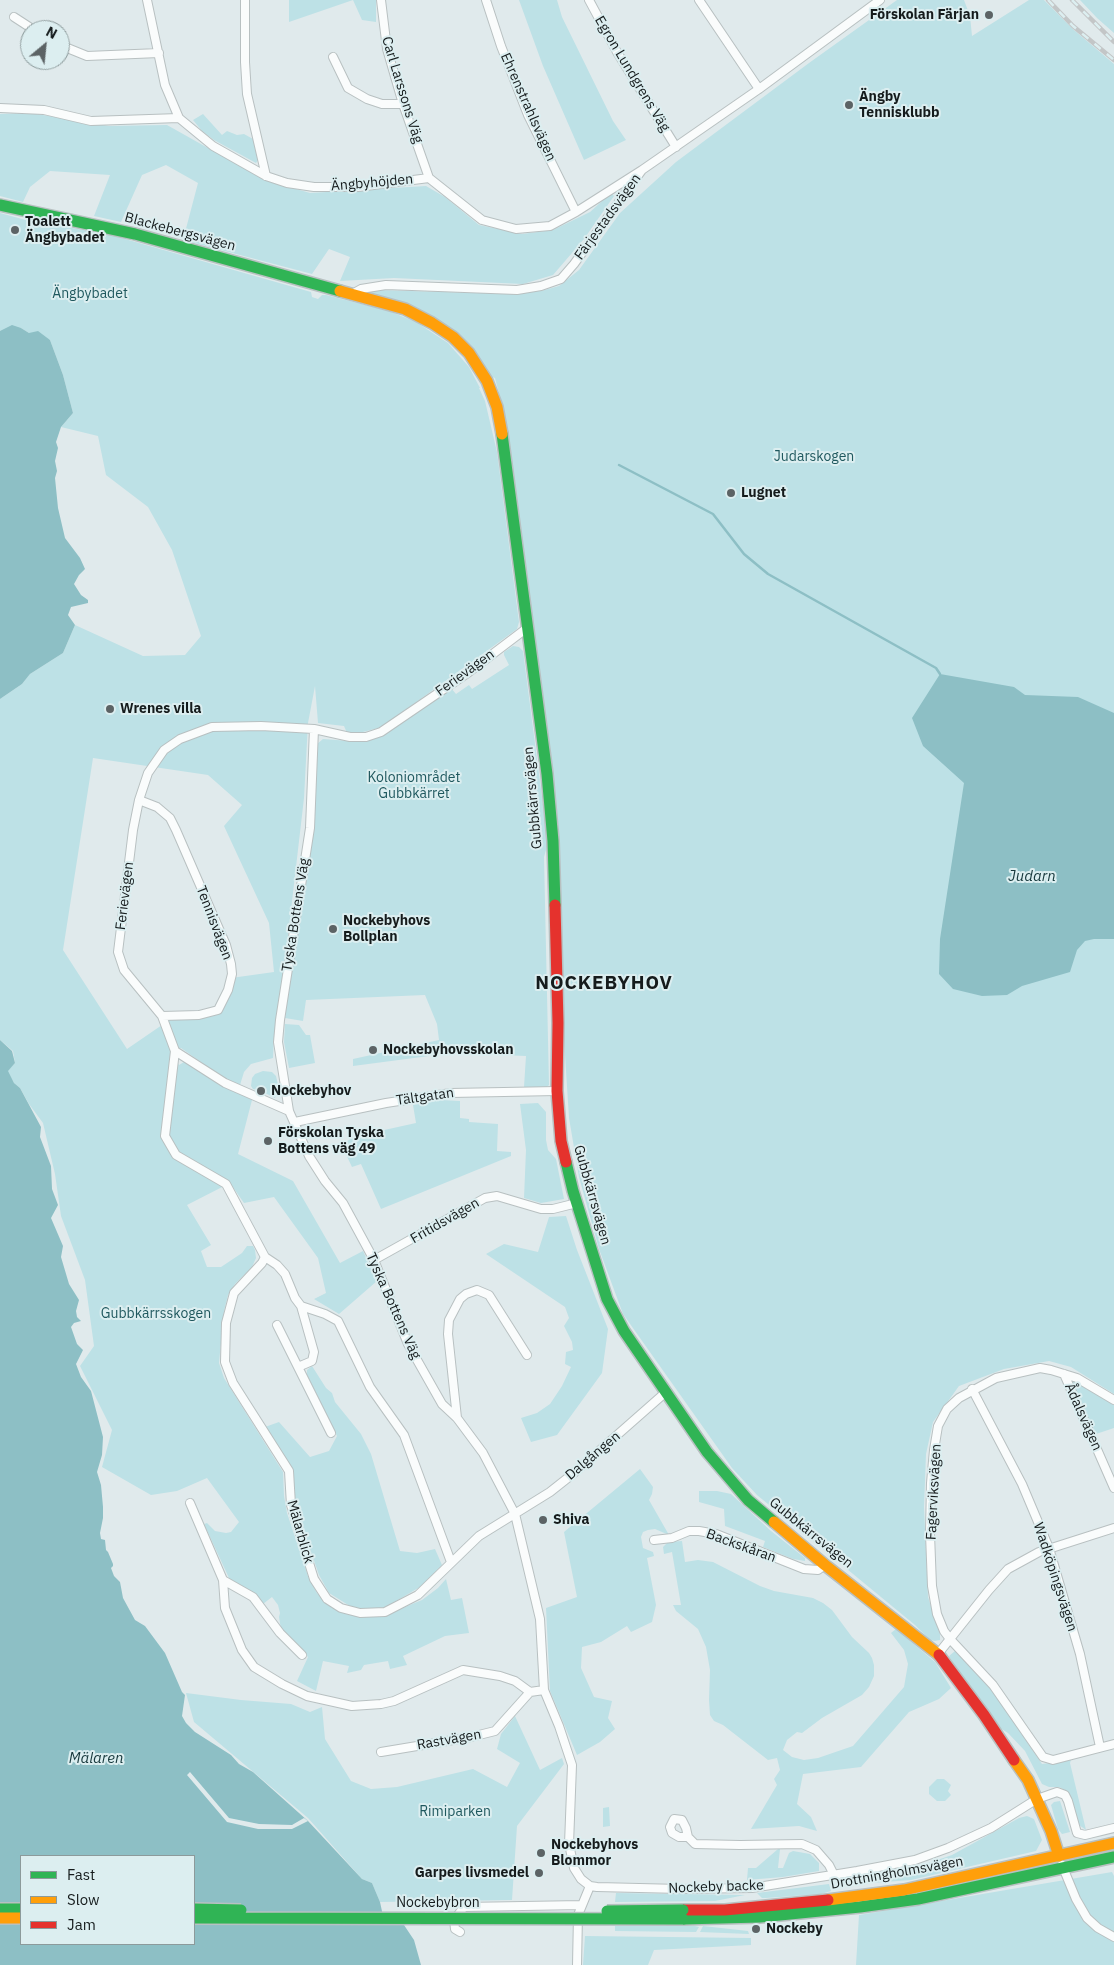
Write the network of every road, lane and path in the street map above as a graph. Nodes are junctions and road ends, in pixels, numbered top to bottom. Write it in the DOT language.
graph roads {
  1 [pos="147,0"];
  2 [pos="245,0"];
  3 [pos="381,0"];
  4 [pos="486,0"];
  5 [pos="589,0"];
  6 [pos="700,0"];
  7 [pos="863,0"];
  8 [pos="880,0"];
  9 [pos="871,6"];
  10 [pos="14,17"];
  11 [pos="20,21"];
  12 [pos="70,49"];
  13 [pos="159,53"];
  14 [pos="333,58"];
  15 [pos="759,89"];
  16 [pos="403,104"];
  17 [pos="0,108"];
  18 [pos="179,118"];
  19 [pos="676,147"];
  20 [pos="642,170"];
  21 [pos="266,176"];
  22 [pos="429,178"];
  23 [pos="0,204"];
  24 [pos="576,212"];
  25 [pos="352,294"];
  26 [pos="527,628"];
  27 [pos="314,729"];
  28 [pos="139,800"];
  29 [pos="162,1016"];
  30 [pos="175,1051"];
  31 [pos="557,1091"];
  32 [pos="289,1111"];
  33 [pos="295,1122"];
  34 [pos="576,1203"];
  35 [pos="265,1257"];
  36 [pos="374,1260"];
  37 [pos="301,1306"];
  38 [pos="277,1325"];
  39 [pos="527,1355"];
  40 [pos="298,1367"];
  41 [pos="1064,1374"];
  42 [pos="972,1389"];
  43 [pos="666,1392"];
  44 [pos="1114,1400"];
  45 [pos="457,1418"];
  46 [pos="331,1433"];
  47 [pos="1114,1488"];
  48 [pos="190,1503"];
  49 [pos="515,1514"];
  50 [pos="1114,1528"];
  51 [pos="654,1540"];
  52 [pos="1049,1548"];
  53 [pos="451,1562"];
  54 [pos="825,1565"];
  55 [pos="223,1580"];
  56 [pos="950,1639"];
  57 [pos="938,1654"];
  58 [pos="302,1655"];
  59 [pos="544,1690"];
  60 [pos="530,1692"];
  61 [pos="1114,1744"];
  62 [pos="1100,1747"];
  63 [pos="381,1752"];
  64 [pos="1037,1799"];
  65 [pos="1114,1828"];
  66 [pos="688,1837"];
  67 [pos="1114,1844"];
  68 [pos="1058,1856"];
  69 [pos="1114,1857"];
  70 [pos="1063,1869"];
  71 [pos="834,1875"];
  72 [pos="593,1887"];
  73 [pos="582,1905"];
  74 [pos="0,1909"];
  75 [pos="20,1909"];
  76 [pos="195,1910"];
  77 [pos="683,1915"];
  78 [pos="0,1918"];
  79 [pos="20,1918"];
  80 [pos="195,1918"];
  81 [pos="460,1932"];
  82 [pos="1114,1937"];
  83 [pos="577,1965"];
  1 -- 13 [label="street"];
  2 -- 21 [label="street"];
  3 -- 16 [label="street, Carl Larssons Väg"];
  4 -- 24 [label="street, Ehrenstrahlsvägen"];
  5 -- 19 [label="street, Egron Lundgrens Väg"];
  6 -- 15 [label="street"];
  7 -- 9 [label="street"];
  8 -- 9 [label="street, Färjestadsvägen"];
  9 -- 15 [label="street, Färjestadsvägen"];
  10 -- 11 [label="street"];
  12 -- 13 [label="street"];
  13 -- 18 [label="street"];
  14 -- 16 [label="street"];
  15 -- 19 [label="street, Färjestadsvägen"];
  16 -- 22 [label="street, Carl Larssons Väg"];
  17 -- 18 [label="street"];
  18 -- 21 [label="street, Ängbyhöjden"];
  19 -- 20 [label="street, Färjestadsvägen"];
  20 -- 24 [label="street, Ängbyhöjden"];
  20 -- 25 [label="street, Färjestadsvägen"];
  21 -- 22 [label="street, Ängbyhöjden"];
  22 -- 24 [label="street, Ängbyhöjden"];
  23 -- 25 [label="street, Blackebergsvägen"];
  25 -- 26 [label="street, Gubbkärrsvägen"];
  26 -- 27 [label="street, Ferievägen"];
  26 -- 31 [label="street, Gubbkärrsvägen"];
  27 -- 28 [label="street, Ferievägen"];
  27 -- 32 [label="street, Tyska Bottens Väg"];
  28 -- 29 [label="street, Ferievägen"];
  28 -- 29 [label="street, Tennisvägen"];
  29 -- 30 [label="street, Ferievägen"];
  30 -- 32 [label="street"];
  30 -- 35 [label="street, Ferievägen"];
  31 -- 33 [label="street, Tältgatan"];
  31 -- 34 [label="street, Gubbkärrsvägen"];
  32 -- 33 [label="street, Tyska Bottens Väg"];
  33 -- 36 [label="street, Tyska Bottens Väg"];
  34 -- 36 [label="street, Fritidsvägen"];
  34 -- 43 [label="street, Gubbkärrsvägen"];
  35 -- 37 [label="street, Ferievägen"];
  35 -- 53 [label="street, Mälarblick"];
  36 -- 45 [label="street, Tyska Bottens Väg"];
  37 -- 40 [label="street, Ferievägen"];
  37 -- 53 [label="street"];
  38 -- 40 [label="street"];
  39 -- 45 [label="street"];
  40 -- 46 [label="street"];
  41 -- 42 [label="street, Fagerviksvägen"];
  41 -- 44 [label="street, Fagerviksvägen"];
  41 -- 47 [label="street, Ådalsvägen"];
  42 -- 52 [label="street, Wadköpingsvägen"];
  42 -- 56 [label="street, Fagerviksvägen"];
  43 -- 49 [label="street, Dalgången"];
  43 -- 54 [label="street, Gubbkärrsvägen"];
  45 -- 49 [label="street, Tyska Bottens Väg"];
  48 -- 55 [label="street"];
  49 -- 53 [label="street, Mälarblick"];
  49 -- 59 [label="street, Tyska Bottens Väg"];
  50 -- 52 [label="street"];
  51 -- 54 [label="street, Backskåran"];
  52 -- 56 [label="street"];
  52 -- 62 [label="street, Wadköpingsvägen"];
  54 -- 57 [label="street, Gubbkärrsvägen"];
  55 -- 58 [label="street"];
  55 -- 60 [label="street"];
  56 -- 57 [label="street"];
  56 -- 62 [label="street, Fagerviksvägen"];
  57 -- 64 [label="street, Gubbkärrsvägen"];
  59 -- 60 [label="street"];
  59 -- 72 [label="street, Tyska Bottens Väg"];
  60 -- 63 [label="street, Rastvägen"];
  61 -- 62 [label="street"];
  64 -- 65 [label="street"];
  64 -- 68 [label="street, Gubbkärrsvägen"];
  64 -- 71 [label="street, Nockeby backe"];
  66 -- 71 [label="street"];
  67 -- 68 [label="street, Drottningholmsvägen"];
  68 -- 70 [label="street, Gubbkärrsvägen"];
  68 -- 77 [label="street, Drottningholmsvägen"];
  69 -- 70 [label="street, Drottningholmsvägen"];
  70 -- 77 [label="street, Drottningholmsvägen"];
  70 -- 82 [label="street, Gubbkärrsvägen"];
  71 -- 72 [label="street, Nockeby backe"];
  72 -- 73 [label="street"];
  73 -- 81 [label="street"];
  73 -- 83 [label="street"];
  74 -- 75 [label="street"];
  76 -- 77 [label="street, Nockebybron, bridge"];
  77 -- 80 [label="street, Nockebybron, bridge"];
  78 -- 79 [label="street"];
}
